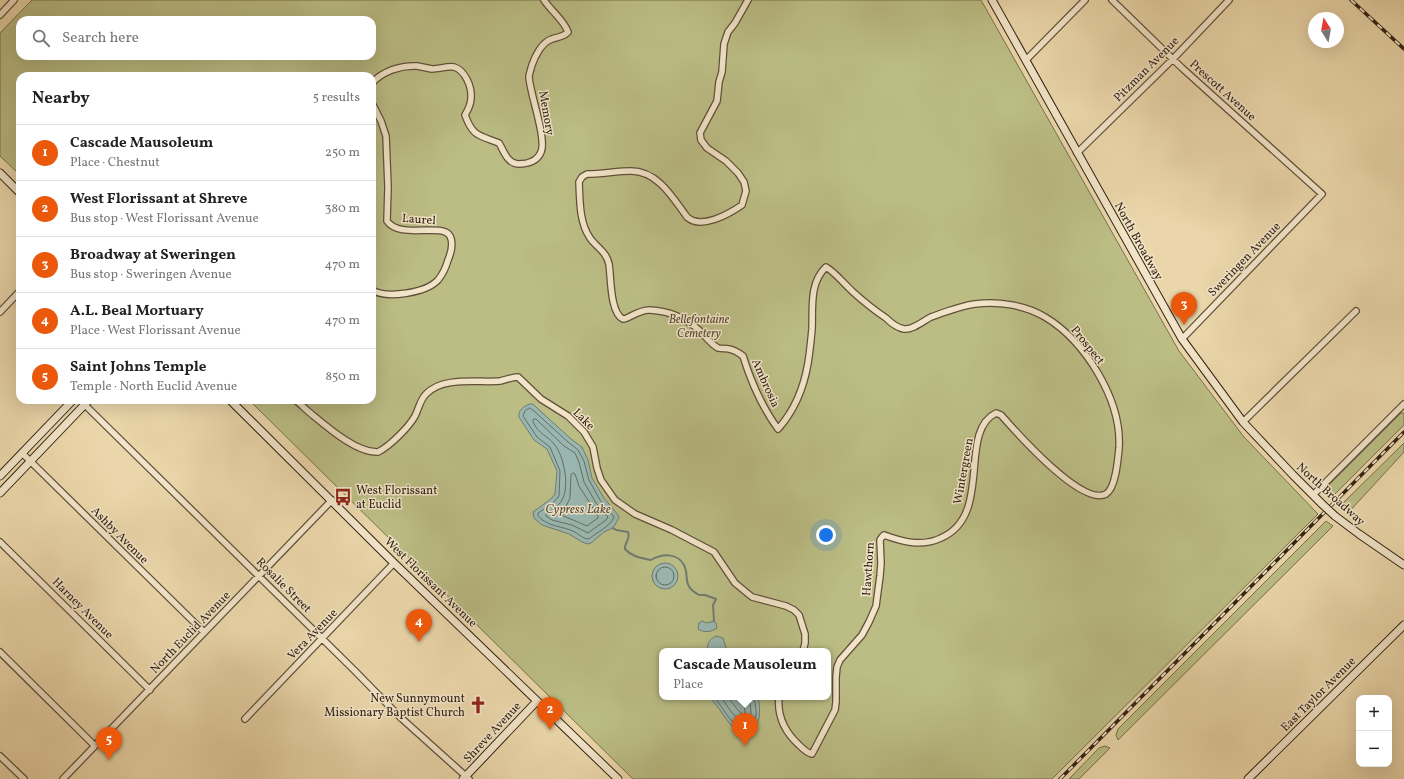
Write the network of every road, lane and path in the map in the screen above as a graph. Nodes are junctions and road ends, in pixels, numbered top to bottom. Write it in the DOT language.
graph roads {
  1 [pos="14,0"];
  2 [pos="544,0"];
  3 [pos="748,0"];
  4 [pos="992,0"];
  5 [pos="1085,0"];
  6 [pos="1112,0"];
  7 [pos="1229,0"];
  8 [pos="0,15"];
  9 [pos="1173,59"];
  10 [pos="1026,60"];
  11 [pos="376,79"];
  12 [pos="376,110"];
  13 [pos="1077,153"];
  14 [pos="0,173"];
  15 [pos="16,189"];
  16 [pos="1322,194"];
  17 [pos="376,292"];
  18 [pos="16,295"];
  19 [pos="1356,311"];
  20 [pos="0,312"];
  21 [pos="1182,339"];
  22 [pos="68,404"];
  23 [pos="85,404"];
  24 [pos="89,404"];
  25 [pos="234,404"];
  26 [pos="300,404"];
  27 [pos="1404,404"];
  28 [pos="996,413"];
  29 [pos="1243,422"];
  30 [pos="778,429"];
  31 [pos="22,453"];
  32 [pos="30,462"];
  33 [pos="0,476"];
  34 [pos="0,493"];
  35 [pos="1313,495"];
  36 [pos="332,500"];
  37 [pos="882,536"];
  38 [pos="0,542"];
  39 [pos="394,563"];
  40 [pos="1404,565"];
  41 [pos="259,576"];
  42 [pos="1404,625"];
  43 [pos="204,632"];
  44 [pos="322,639"];
  45 [pos="804,648"];
  46 [pos="0,652"];
  47 [pos="150,690"];
  48 [pos="537,700"];
  49 [pos="779,700"];
  50 [pos="245,719"];
  51 [pos="95,746"];
  52 [pos="0,756"];
  53 [pos="466,778"];
  54 [pos="24,779"];
  55 [pos="64,779"];
  56 [pos="618,779"];
  57 [pos="1248,779"];
  1 -- 8 [label="street"];
  2 -- 11 [label="street, Memory"];
  3 -- 30 [label="street, Ambrosia"];
  4 -- 10 [label="main road, North Broadway"];
  5 -- 10 [label="street"];
  6 -- 9 [label="street, Prescott Avenue"];
  7 -- 9 [label="street, Pitzman Avenue"];
  9 -- 13 [label="street, Pitzman Avenue"];
  9 -- 16 [label="street, Prescott Avenue"];
  10 -- 13 [label="main road, North Broadway"];
  12 -- 17 [label="street, Laurel"];
  13 -- 21 [label="main road, North Broadway"];
  14 -- 15 [label="main road"];
  16 -- 21 [label="street, Sweringen Avenue"];
  18 -- 20 [label="street"];
  19 -- 29 [label="street"];
  21 -- 29 [label="main road, North Broadway"];
  22 -- 31 [label="main road"];
  23 -- 32 [label="main road"];
  24 -- 41 [label="street, Rosalie Street"];
  25 -- 36 [label="main road, West Florissant Avenue"];
  26 -- 45 [label="street, Lake"];
  27 -- 35 [label="street"];
  28 -- 30 [label="street, Prospect"];
  28 -- 37 [label="street, Wintergreen"];
  29 -- 35 [label="main road, North Broadway"];
  31 -- 32 [label="street, Ashby Avenue"];
  31 -- 33 [label="main road"];
  32 -- 34 [label="main road"];
  32 -- 43 [label="street, Ashby Avenue"];
  35 -- 40 [label="main road, North Broadway, bridge"];
  36 -- 39 [label="main road, West Florissant Avenue"];
  36 -- 41 [label="street, North Euclid Avenue"];
  37 -- 49 [label="street, Hawthorn"];
  38 -- 47 [label="street, Harney Avenue"];
  39 -- 44 [label="street, Vera Avenue"];
  39 -- 48 [label="main road, West Florissant Avenue"];
  41 -- 43 [label="street, North Euclid Avenue"];
  41 -- 44 [label="street, Rosalie Street"];
  42 -- 57 [label="main road, East Taylor Avenue"];
  43 -- 47 [label="street, North Euclid Avenue"];
  44 -- 50 [label="street, Vera Avenue"];
  44 -- 53 [label="street, Rosalie Street"];
  46 -- 51 [label="street"];
  47 -- 51 [label="street, North Euclid Avenue"];
  48 -- 53 [label="main road, Shreve Avenue"];
  48 -- 56 [label="main road, West Florissant Avenue"];
  51 -- 55 [label="street, North Euclid Avenue"];
  52 -- 54 [label="street"];
}
